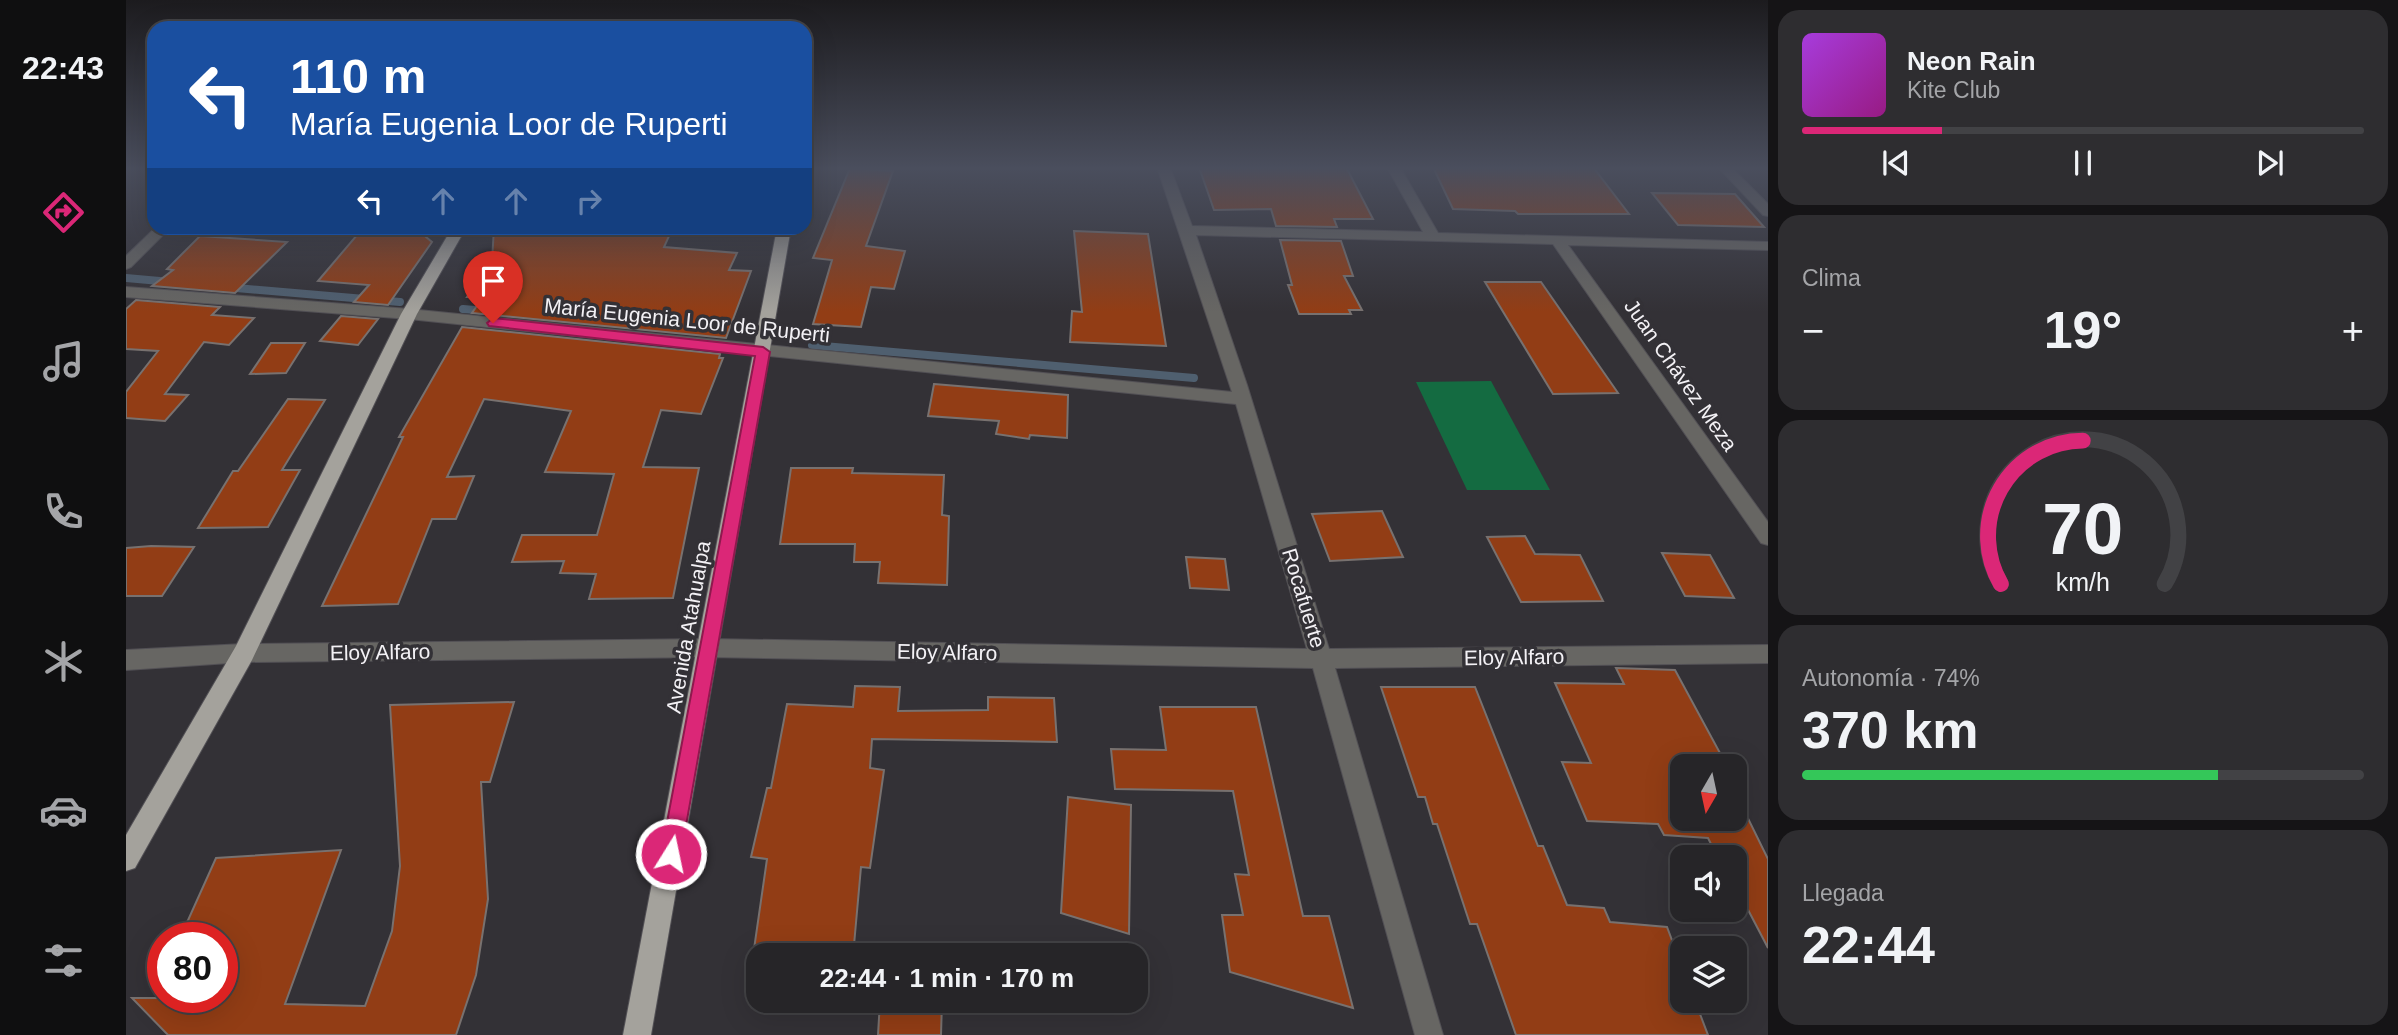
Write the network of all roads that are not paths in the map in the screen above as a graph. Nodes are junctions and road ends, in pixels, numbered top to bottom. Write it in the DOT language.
graph roads {
  1 [pos="1182,215"];
  2 [pos="1421,215"];
  3 [pos="1188,230"];
  4 [pos="156,235"];
  5 [pos="455,235"];
  6 [pos="783,235"];
  7 [pos="1433,237"];
  8 [pos="1558,240"];
  9 [pos="1768,246"];
  10 [pos="126,264"];
  11 [pos="126,292"];
  12 [pos="409,314"];
  13 [pos="763,352"];
  14 [pos="1243,399"];
  15 [pos="1768,537"];
  16 [pos="709,648"];
  17 [pos="244,653"];
  18 [pos="1768,654"];
  19 [pos="1322,659"];
  20 [pos="126,660"];
  21 [pos="126,859"];
  22 [pos="638,1035"];
  23 [pos="1429,1035"];
  1 -- 3 [label="street, Rocafuerte"];
  2 -- 7 [label="street"];
  3 -- 7 [label="street"];
  3 -- 14 [label="street, Rocafuerte"];
  4 -- 10 [label="street"];
  5 -- 12 [label="highway"];
  6 -- 13 [label="highway, Avenida Atahualpa"];
  7 -- 8 [label="street"];
  8 -- 9 [label="street"];
  8 -- 15 [label="street, Juan Chávez Meza"];
  11 -- 12 [label="street, María Eugenia Loor de Ruperti"];
  12 -- 13 [label="street, María Eugenia Loor de Ruperti"];
  12 -- 17 [label="highway"];
  13 -- 14 [label="street, María Eugenia Loor de Ruperti"];
  13 -- 16 [label="highway, Avenida Atahualpa"];
  14 -- 19 [label="street, Rocafuerte"];
  16 -- 17 [label="street, Eloy Alfaro"];
  16 -- 19 [label="street, Eloy Alfaro"];
  16 -- 22 [label="highway, Avenida Atahualpa"];
  17 -- 20 [label="street, Eloy Alfaro"];
  17 -- 21 [label="highway"];
  18 -- 19 [label="street, Eloy Alfaro"];
  19 -- 23 [label="street, Rocafuerte"];
}
